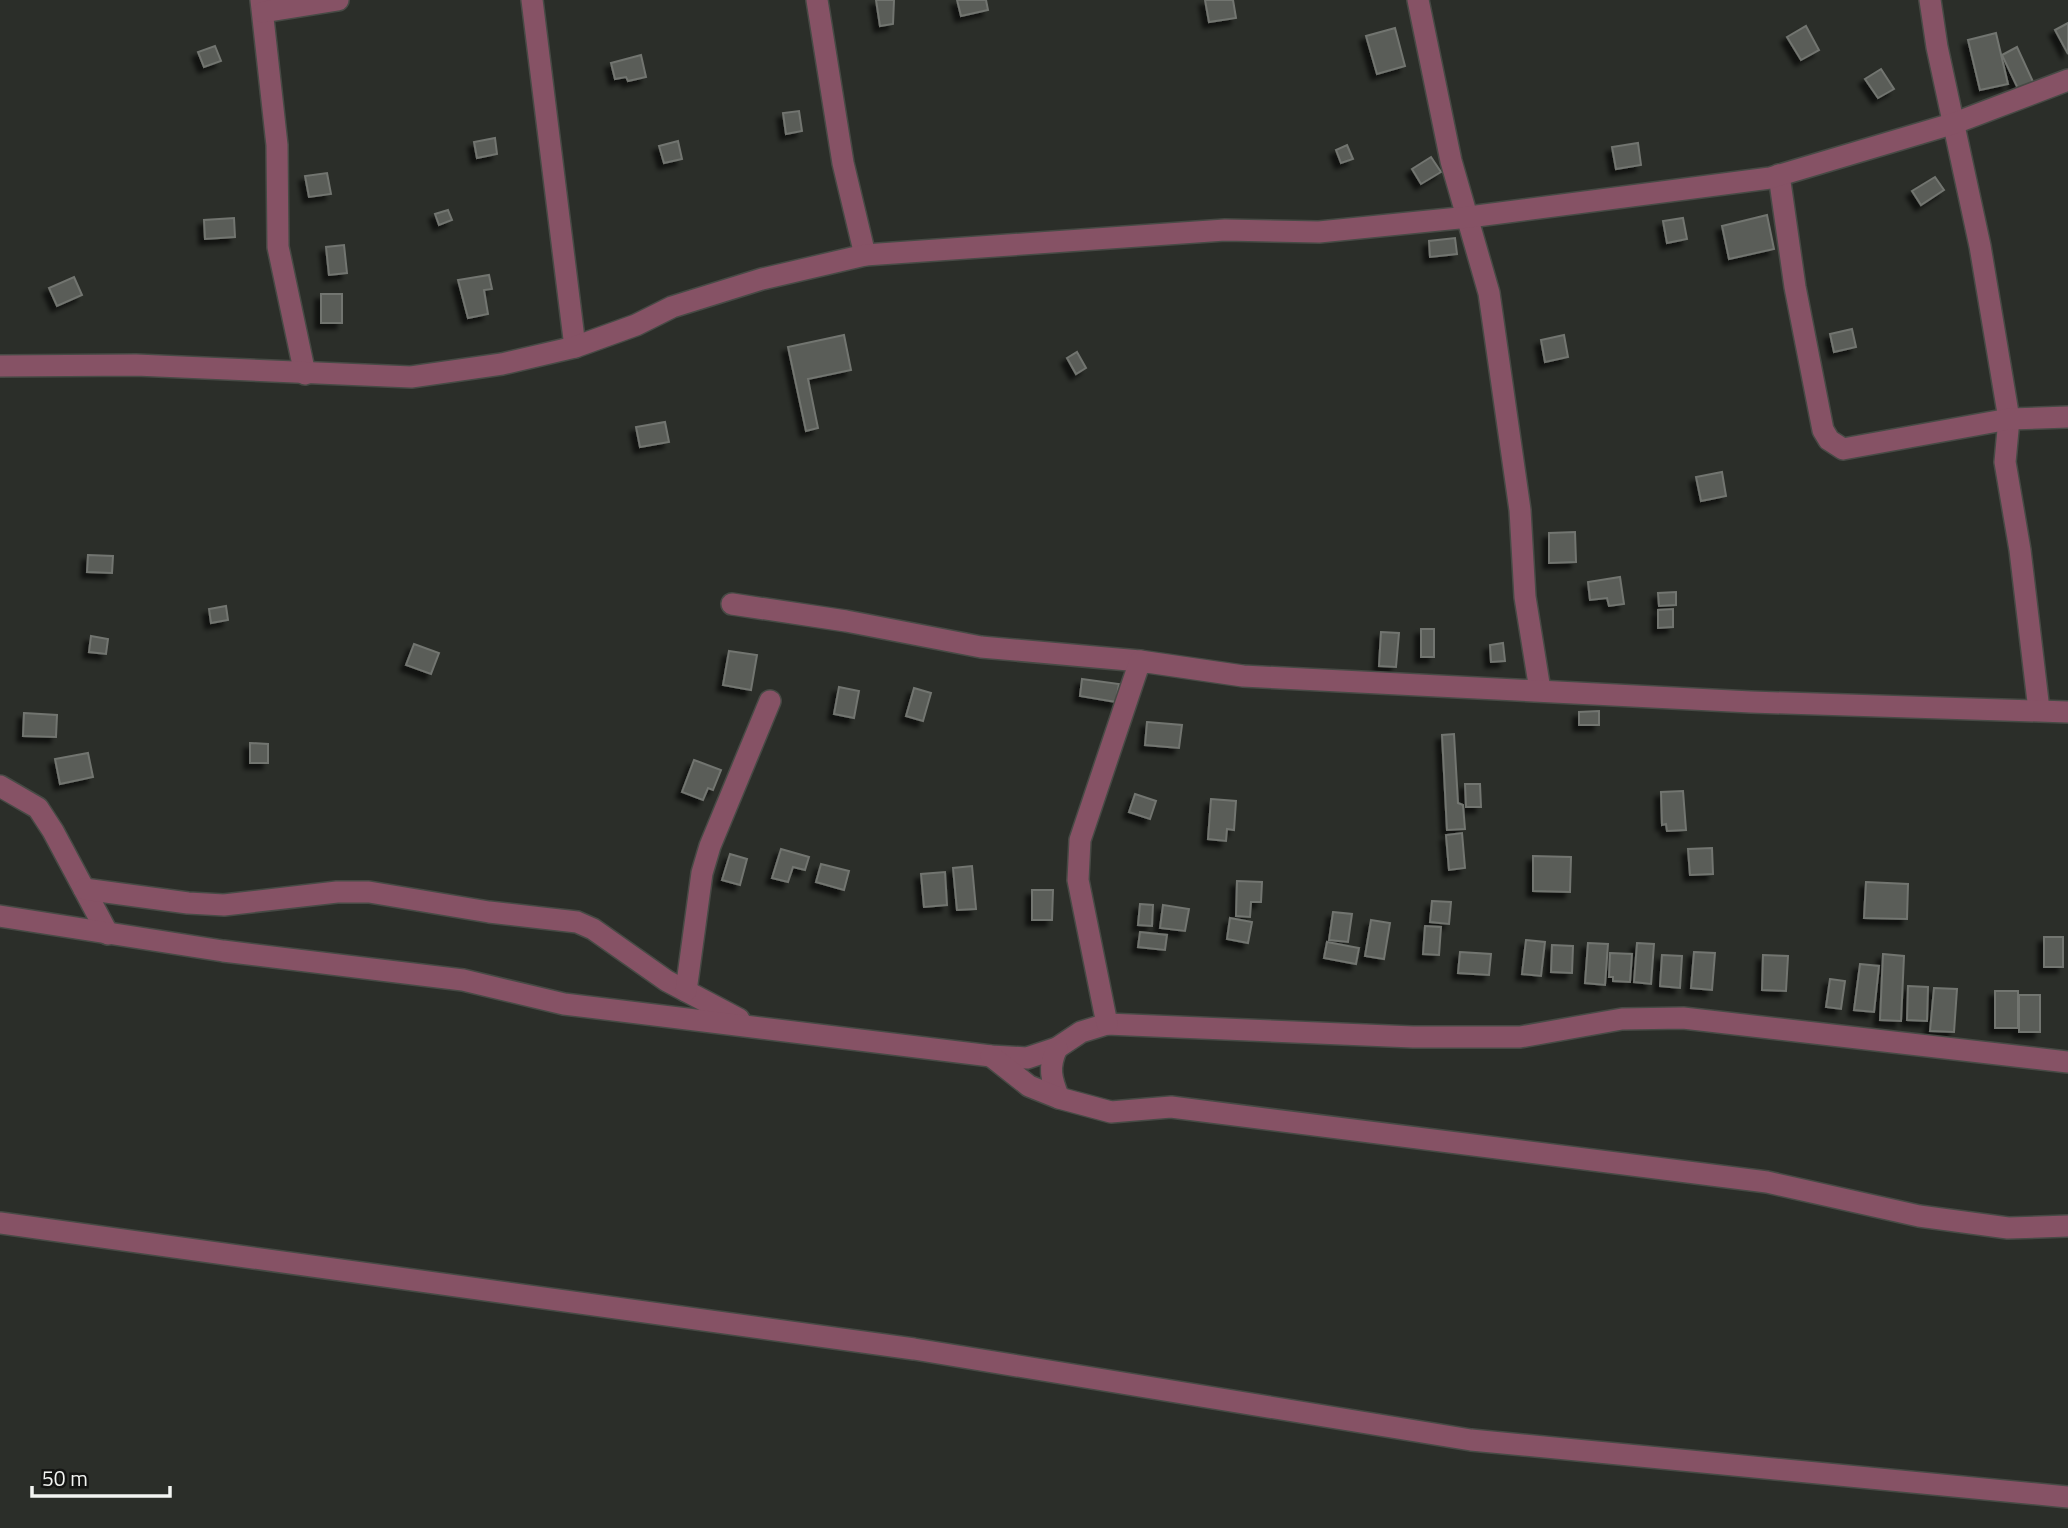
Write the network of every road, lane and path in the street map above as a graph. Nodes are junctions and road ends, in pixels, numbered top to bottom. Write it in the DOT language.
graph roads {
  1 [pos="338,0"];
  2 [pos="533,0"];
  3 [pos="817,0"];
  4 [pos="1418,0"];
  5 [pos="1930,0"];
  6 [pos="262,6"];
  7 [pos="2068,80"];
  8 [pos="1955,123"];
  9 [pos="1779,175"];
  10 [pos="1469,217"];
  11 [pos="865,255"];
  12 [pos="575,347"];
  13 [pos="0,366"];
  14 [pos="305,374"];
  15 [pos="2068,417"];
  16 [pos="2009,419"];
  17 [pos="732,604"];
  18 [pos="1140,661"];
  19 [pos="1540,690"];
  20 [pos="770,701"];
  21 [pos="2039,710"];
  22 [pos="2068,712"];
  23 [pos="0,786"];
  24 [pos="84,888"];
  25 [pos="0,916"];
  26 [pos="108,934"];
  27 [pos="686,991"];
  28 [pos="1107,1024"];
  29 [pos="750,1025"];
  30 [pos="1057,1048"];
  31 [pos="991,1056"];
  32 [pos="2068,1062"];
  33 [pos="1059,1098"];
  34 [pos="0,1223"];
  35 [pos="2068,1226"];
  36 [pos="2068,1497"];
  1 -- 6 [label="street"];
  2 -- 12 [label="street"];
  3 -- 11 [label="street"];
  4 -- 10 [label="street"];
  5 -- 8 [label="street"];
  6 -- 14 [label="street"];
  7 -- 8 [label="street"];
  8 -- 9 [label="street"];
  8 -- 16 [label="street"];
  9 -- 10 [label="street"];
  9 -- 16 [label="street"];
  10 -- 11 [label="street"];
  10 -- 19 [label="street"];
  11 -- 12 [label="street"];
  12 -- 14 [label="street"];
  13 -- 14 [label="street"];
  15 -- 16 [label="street"];
  16 -- 21 [label="street"];
  17 -- 18 [label="street"];
  18 -- 19 [label="street"];
  18 -- 28 [label="street"];
  19 -- 21 [label="street"];
  20 -- 27 [label="street"];
  21 -- 22 [label="street"];
  23 -- 24 [label="street"];
  24 -- 26 [label="street"];
  24 -- 27 [label="street"];
  25 -- 26 [label="street"];
  26 -- 29 [label="street"];
  27 -- 29 [label="street"];
  28 -- 30 [label="street"];
  28 -- 32 [label="street"];
  29 -- 31 [label="street"];
  30 -- 31 [label="street"];
  30 -- 33 [label="street"];
  31 -- 33 [label="street"];
  33 -- 35 [label="street"];
  34 -- 36 [label="street"];
}
